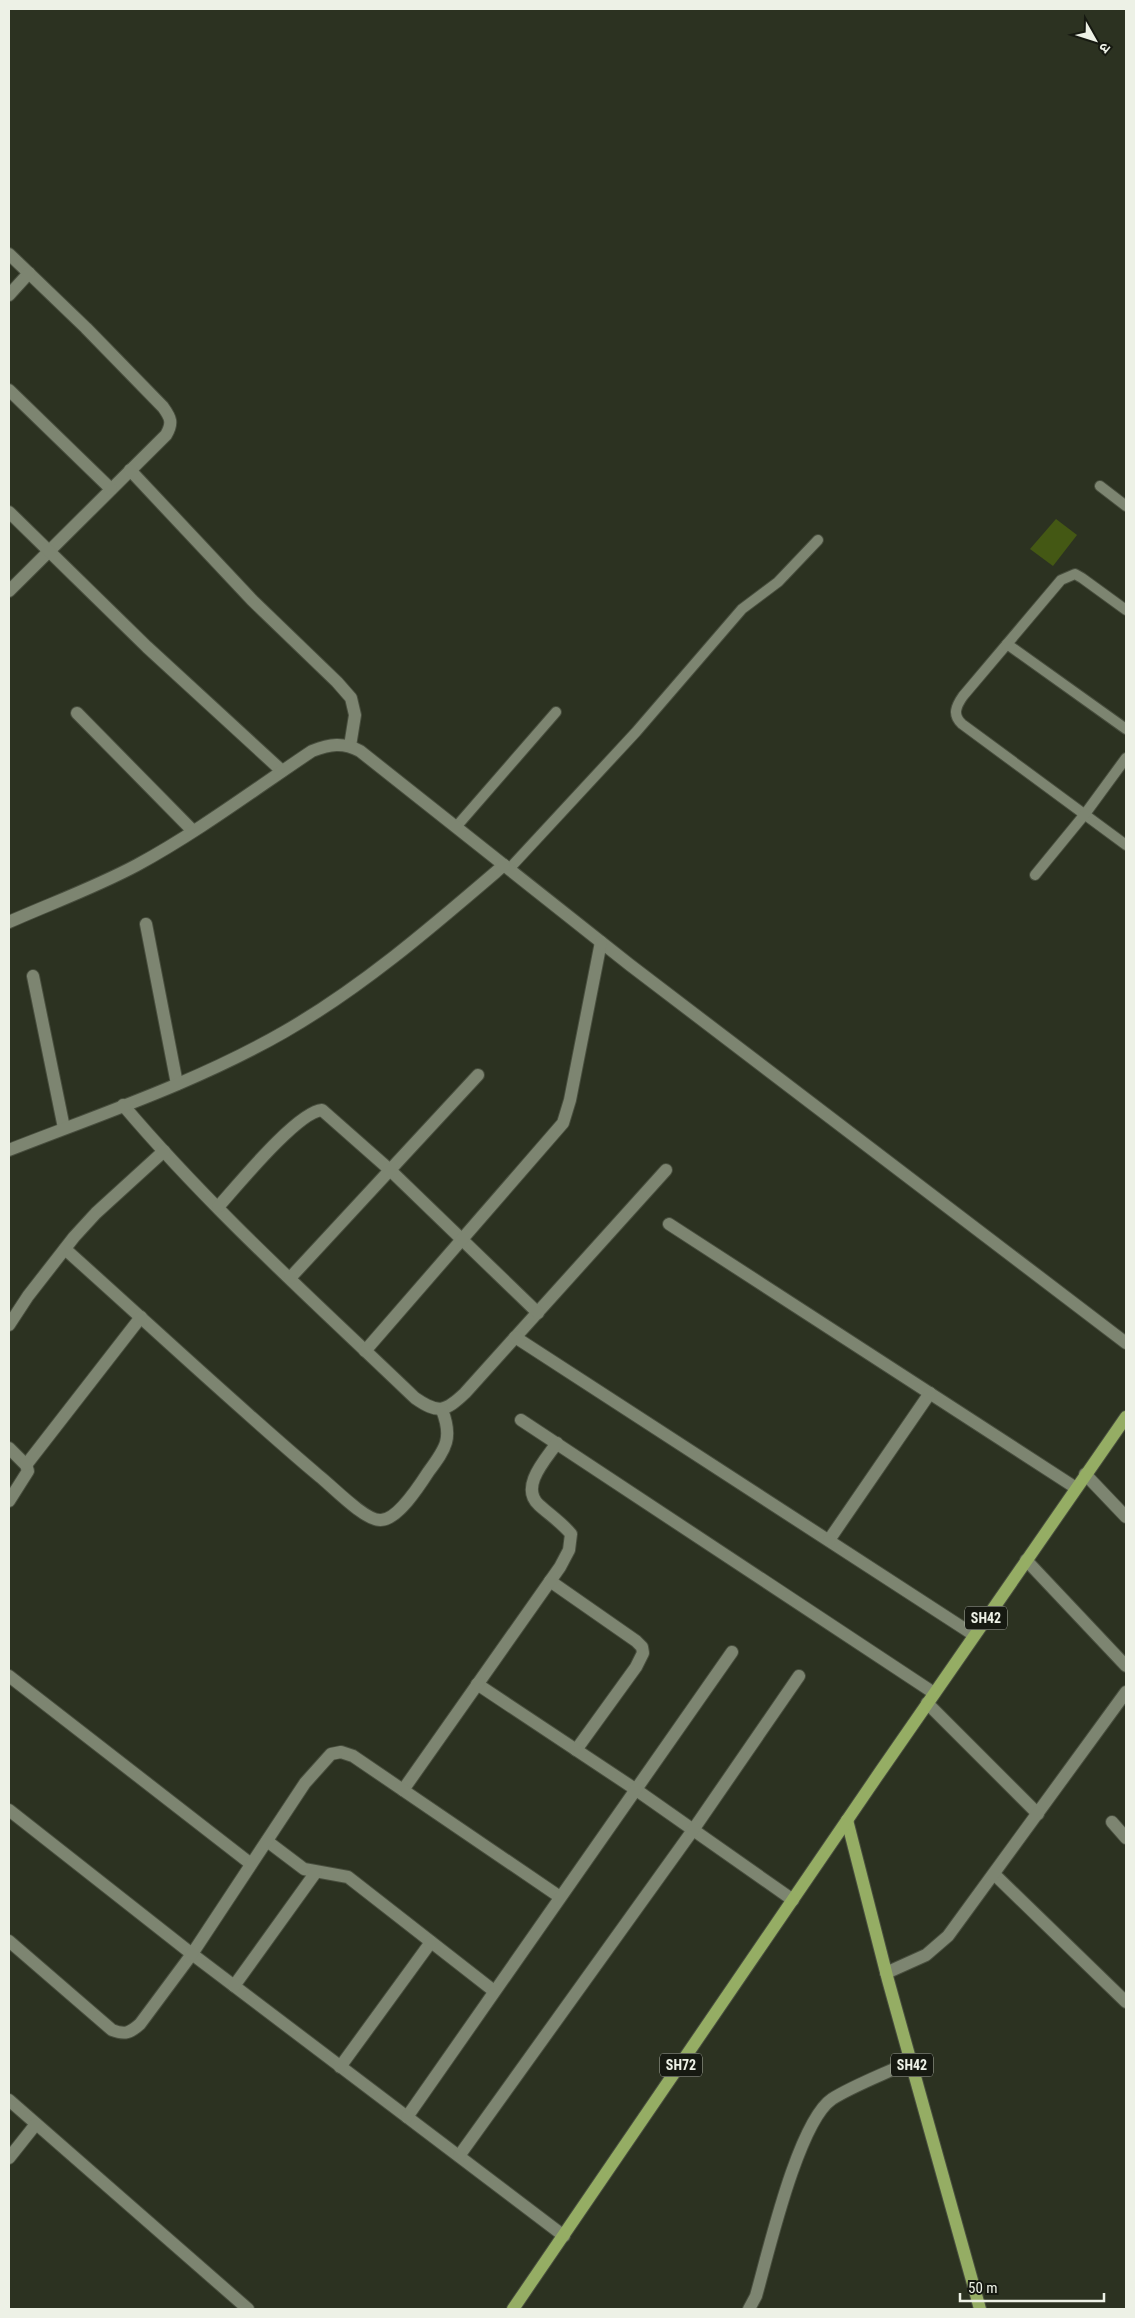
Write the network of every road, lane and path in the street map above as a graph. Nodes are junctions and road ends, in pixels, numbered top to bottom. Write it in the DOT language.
graph roads {
  1 [pos="9,254"];
  2 [pos="30,273"];
  3 [pos="9,294"];
  4 [pos="9,390"];
  5 [pos="130,470"];
  6 [pos="1100,486"];
  7 [pos="111,489"];
  8 [pos="1126,506"];
  9 [pos="9,512"];
  10 [pos="818,540"];
  11 [pos="49,551"];
  12 [pos="9,591"];
  13 [pos="1126,610"];
  14 [pos="1007,644"];
  15 [pos="556,712"];
  16 [pos="77,714"];
  17 [pos="1126,729"];
  18 [pos="350,746"];
  19 [pos="1126,758"];
  20 [pos="282,771"];
  21 [pos="1084,814"];
  22 [pos="456,827"];
  23 [pos="193,831"];
  24 [pos="1126,845"];
  25 [pos="507,867"];
  26 [pos="1035,875"];
  27 [pos="9,922"];
  28 [pos="146,924"];
  29 [pos="601,942"];
  30 [pos="33,976"];
  31 [pos="478,1075"];
  32 [pos="177,1084"];
  33 [pos="123,1105"];
  34 [pos="64,1128"];
  35 [pos="9,1150"];
  36 [pos="164,1151"];
  37 [pos="390,1170"];
  38 [pos="666,1170"];
  39 [pos="218,1207"];
  40 [pos="669,1224"];
  41 [pos="462,1239"];
  42 [pos="65,1249"];
  43 [pos="290,1278"];
  44 [pos="538,1313"];
  45 [pos="141,1317"];
  46 [pos="9,1325"];
  47 [pos="515,1337"];
  48 [pos="1126,1343"];
  49 [pos="365,1350"];
  50 [pos="930,1393"];
  51 [pos="442,1410"];
  52 [pos="1126,1417"];
  53 [pos="521,1420"];
  54 [pos="557,1443"];
  55 [pos="9,1448"];
  56 [pos="26,1465"];
  57 [pos="1085,1474"];
  58 [pos="1076,1488"];
  59 [pos="9,1501"];
  60 [pos="1126,1516"];
  61 [pos="829,1540"];
  62 [pos="1026,1560"];
  63 [pos="550,1581"];
  64 [pos="974,1635"];
  65 [pos="732,1652"];
  66 [pos="1126,1666"];
  67 [pos="9,1676"];
  68 [pos="799,1676"];
  69 [pos="477,1684"];
  70 [pos="1126,1692"];
  71 [pos="930,1698"];
  72 [pos="576,1750"];
  73 [pos="403,1790"];
  74 [pos="635,1790"];
  75 [pos="9,1810"];
  76 [pos="1038,1814"];
  77 [pos="847,1820"];
  78 [pos="1112,1822"];
  79 [pos="693,1830"];
  80 [pos="1126,1838"];
  81 [pos="267,1841"];
  82 [pos="251,1864"];
  83 [pos="316,1872"];
  84 [pos="994,1874"];
  85 [pos="560,1897"];
  86 [pos="792,1900"];
  87 [pos="9,1941"];
  88 [pos="431,1942"];
  89 [pos="192,1954"];
  90 [pos="886,1973"];
  91 [pos="234,1986"];
  92 [pos="494,1992"];
  93 [pos="1126,2002"];
  94 [pos="911,2061"];
  95 [pos="340,2067"];
  96 [pos="9,2100"];
  97 [pos="407,2117"];
  98 [pos="36,2124"];
  99 [pos="459,2156"];
  100 [pos="9,2158"];
  101 [pos="564,2236"];
  102 [pos="248,2309"];
  103 [pos="513,2309"];
  104 [pos="749,2309"];
  105 [pos="980,2309"];
  1 -- 2 [label="street"];
  2 -- 3 [label="street"];
  2 -- 5 [label="street"];
  4 -- 7 [label="street"];
  5 -- 7 [label="street"];
  5 -- 18 [label="street"];
  6 -- 8 [label="lane"];
  7 -- 11 [label="street"];
  9 -- 11 [label="street"];
  10 -- 25 [label="lane"];
  11 -- 12 [label="street"];
  11 -- 20 [label="street"];
  13 -- 14 [label="lane"];
  14 -- 17 [label="lane"];
  14 -- 21 [label="lane"];
  15 -- 22 [label="lane"];
  16 -- 23 [label="street"];
  18 -- 20 [label="street"];
  18 -- 22 [label="street"];
  19 -- 21 [label="lane"];
  20 -- 23 [label="street"];
  21 -- 24 [label="lane"];
  21 -- 26 [label="lane"];
  22 -- 25 [label="street"];
  23 -- 27 [label="street"];
  25 -- 29 [label="street"];
  25 -- 32 [label="street"];
  28 -- 32 [label="street"];
  29 -- 41 [label="street"];
  29 -- 48 [label="street"];
  30 -- 34 [label="street"];
  31 -- 37 [label="street"];
  32 -- 33 [label="street"];
  33 -- 34 [label="street"];
  33 -- 36 [label="street"];
  34 -- 35 [label="street"];
  36 -- 39 [label="street"];
  36 -- 42 [label="street"];
  37 -- 39 [label="street"];
  37 -- 41 [label="street"];
  37 -- 43 [label="street"];
  38 -- 44 [label="street"];
  39 -- 43 [label="street"];
  40 -- 50 [label="street"];
  41 -- 44 [label="street"];
  41 -- 49 [label="street"];
  42 -- 45 [label="street"];
  42 -- 46 [label="street"];
  43 -- 49 [label="street"];
  44 -- 47 [label="street"];
  45 -- 51 [label="street"];
  45 -- 56 [label="street"];
  47 -- 51 [label="street"];
  47 -- 61 [label="street"];
  49 -- 51 [label="street"];
  50 -- 58 [label="street"];
  50 -- 61 [label="street"];
  52 -- 57 [label="main road, SH42"];
  53 -- 54 [label="street"];
  54 -- 63 [label="street"];
  54 -- 71 [label="street"];
  55 -- 56 [label="street"];
  56 -- 59 [label="street"];
  57 -- 58 [label="main road, SH42"];
  57 -- 60 [label="street"];
  58 -- 62 [label="main road, SH42"];
  61 -- 64 [label="street"];
  62 -- 64 [label="main road, SH42"];
  62 -- 66 [label="street"];
  63 -- 69 [label="street"];
  63 -- 72 [label="street"];
  64 -- 71 [label="main road, SH42"];
  65 -- 74 [label="street"];
  67 -- 82 [label="street"];
  68 -- 79 [label="street"];
  69 -- 72 [label="street"];
  69 -- 73 [label="street"];
  70 -- 76 [label="street"];
  71 -- 76 [label="street"];
  71 -- 77 [label="main road, SH42"];
  72 -- 74 [label="street"];
  73 -- 81 [label="street"];
  73 -- 85 [label="street"];
  74 -- 79 [label="street"];
  74 -- 85 [label="street"];
  75 -- 89 [label="street"];
  76 -- 84 [label="street"];
  77 -- 86 [label="main road, SH72"];
  77 -- 90 [label="main road, SH42"];
  78 -- 80 [label="street"];
  79 -- 86 [label="street"];
  79 -- 99 [label="street"];
  81 -- 82 [label="street"];
  81 -- 83 [label="street"];
  82 -- 89 [label="street"];
  83 -- 88 [label="street"];
  83 -- 91 [label="street"];
  84 -- 90 [label="street"];
  84 -- 93 [label="street"];
  85 -- 92 [label="street"];
  86 -- 101 [label="main road, SH72"];
  87 -- 89 [label="street"];
  88 -- 92 [label="street"];
  88 -- 95 [label="street"];
  89 -- 91 [label="street"];
  90 -- 94 [label="main road, SH42"];
  91 -- 95 [label="street"];
  92 -- 97 [label="street"];
  94 -- 104 [label="street"];
  94 -- 105 [label="main road, SH42"];
  95 -- 97 [label="street"];
  96 -- 98 [label="street"];
  97 -- 99 [label="street"];
  98 -- 100 [label="street"];
  98 -- 102 [label="street"];
  99 -- 101 [label="street"];
  101 -- 103 [label="main road, SH72"];
}
